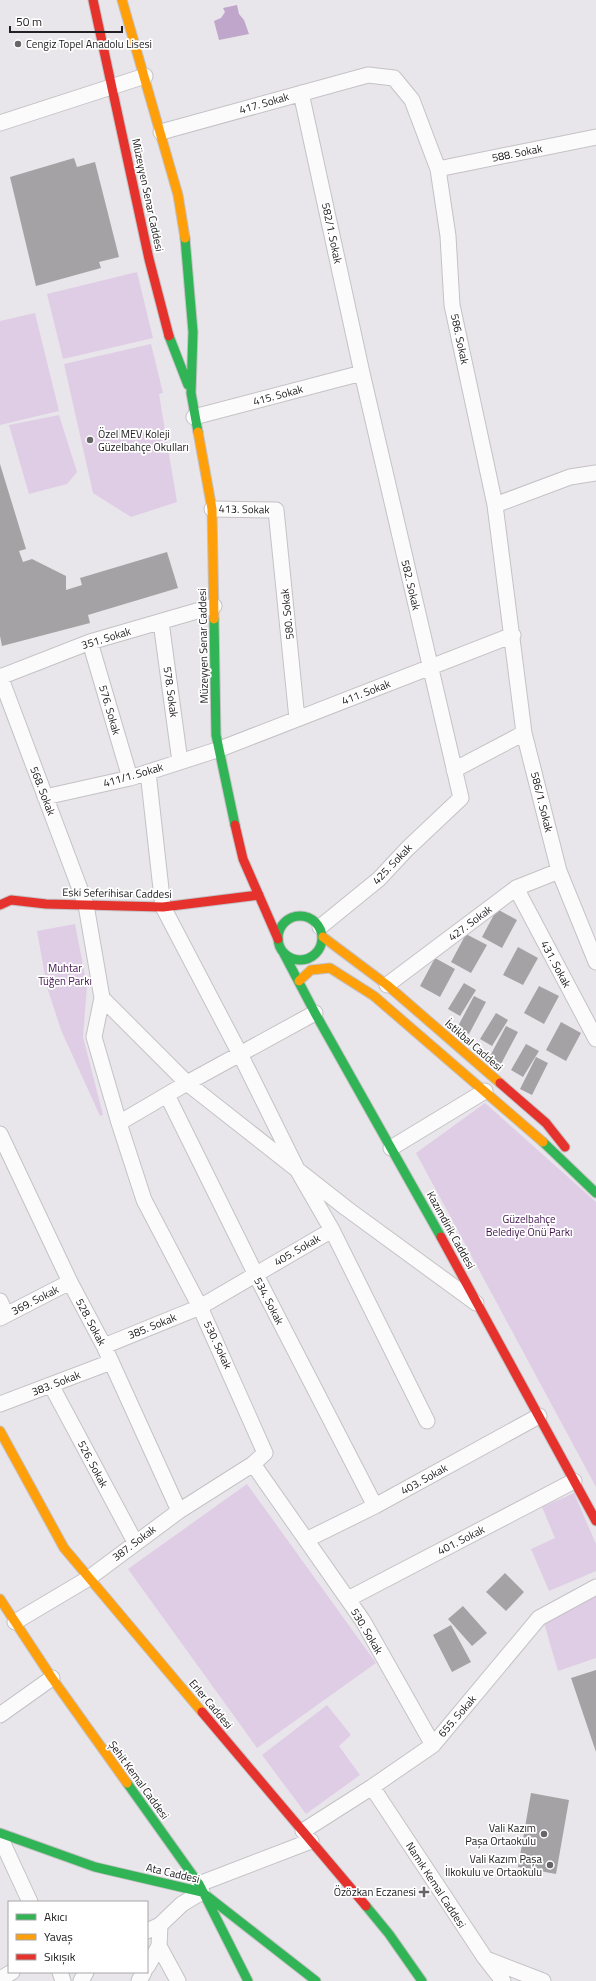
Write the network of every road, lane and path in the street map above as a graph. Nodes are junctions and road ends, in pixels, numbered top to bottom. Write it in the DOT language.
graph roads {
  1 [pos="93,0"];
  2 [pos="122,0"];
  3 [pos="368,75"];
  4 [pos="145,76"];
  5 [pos="112,86"];
  6 [pos="301,93"];
  7 [pos="0,122"];
  8 [pos="161,132"];
  9 [pos="596,137"];
  10 [pos="438,169"];
  11 [pos="362,373"];
  12 [pos="190,393"];
  13 [pos="194,417"];
  14 [pos="596,473"];
  15 [pos="495,505"];
  16 [pos="212,509"];
  17 [pos="276,510"];
  18 [pos="214,606"];
  19 [pos="161,622"];
  20 [pos="513,635"];
  21 [pos="90,642"];
  22 [pos="430,667"];
  23 [pos="0,676"];
  24 [pos="297,719"];
  25 [pos="524,733"];
  26 [pos="220,749"];
  27 [pos="180,762"];
  28 [pos="454,770"];
  29 [pos="148,772"];
  30 [pos="130,778"];
  31 [pos="45,797"];
  32 [pos="461,798"];
  33 [pos="559,871"];
  34 [pos="516,888"];
  35 [pos="258,895"];
  36 [pos="0,896"];
  37 [pos="11,900"];
  38 [pos="271,901"];
  39 [pos="0,905"];
  40 [pos="86,905"];
  41 [pos="163,908"];
  42 [pos="289,910"];
  43 [pos="302,916"];
  44 [pos="321,932"];
  45 [pos="278,939"];
  46 [pos="283,952"];
  47 [pos="312,957"];
  48 [pos="596,962"];
  49 [pos="330,968"];
  50 [pos="299,981"];
  51 [pos="387,985"];
  52 [pos="102,998"];
  53 [pos="315,1013"];
  54 [pos="596,1039"];
  55 [pos="240,1054"];
  56 [pos="187,1083"];
  57 [pos="485,1091"];
  58 [pos="167,1095"];
  59 [pos="119,1123"];
  60 [pos="0,1134"];
  61 [pos="391,1148"];
  62 [pos="6,1162"];
  63 [pos="298,1171"];
  64 [pos="596,1185"];
  65 [pos="596,1193"];
  66 [pos="332,1230"];
  67 [pos="256,1275"];
  68 [pos="70,1282"];
  69 [pos="480,1306"];
  70 [pos="200,1307"];
  71 [pos="2,1312"];
  72 [pos="104,1346"];
  73 [pos="111,1362"];
  74 [pos="51,1385"];
  75 [pos="0,1404"];
  76 [pos="539,1416"];
  77 [pos="427,1421"];
  78 [pos="0,1431"];
  79 [pos="253,1464"];
  80 [pos="574,1481"];
  81 [pos="375,1506"];
  82 [pos="179,1511"];
  83 [pos="596,1521"];
  84 [pos="306,1540"];
  85 [pos="135,1542"];
  86 [pos="89,1578"];
  87 [pos="596,1587"];
  88 [pos="0,1599"];
  89 [pos="348,1599"];
  90 [pos="15,1622"];
  91 [pos="52,1678"];
  92 [pos="0,1714"];
  93 [pos="433,1745"];
  94 [pos="372,1787"];
  95 [pos="0,1833"];
  96 [pos="0,1836"];
  97 [pos="307,1836"];
  98 [pos="201,1888"];
  99 [pos="30,1901"];
  100 [pos="153,1928"];
  101 [pos="159,1946"];
  102 [pos="485,1958"];
  103 [pos="148,1965"];
  104 [pos="10,1973"];
  105 [pos="0,1979"];
  106 [pos="178,1981"];
  107 [pos="248,1981"];
  108 [pos="316,1981"];
  109 [pos="422,1981"];
  110 [pos="502,1981"];
  111 [pos="543,1981"];
  1 -- 5 [label="main road, Müzeyyen Senar Caddesi"];
  2 -- 4 [label="main road, Müzeyyen Senar Caddesi"];
  3 -- 6 [label="street, 417. Sokak"];
  3 -- 10 [label="street, 586. Sokak"];
  4 -- 5 [label="street"];
  4 -- 8 [label="main road, Müzeyyen Senar Caddesi"];
  5 -- 7 [label="street"];
  5 -- 12 [label="main road, Müzeyyen Senar Caddesi"];
  6 -- 8 [label="street, 417. Sokak"];
  6 -- 11 [label="street, 582/1. Sokak"];
  8 -- 12 [label="main road, Müzeyyen Senar Caddesi"];
  9 -- 10 [label="street, 588. Sokak"];
  10 -- 15 [label="street, 586. Sokak"];
  11 -- 13 [label="street, 415. Sokak"];
  11 -- 22 [label="street, 582. Sokak"];
  12 -- 13 [label="main road, Müzeyyen Senar Caddesi"];
  13 -- 16 [label="main road, Müzeyyen Senar Caddesi"];
  14 -- 15 [label="street"];
  15 -- 20 [label="street, 586. Sokak"];
  16 -- 17 [label="street, 413. Sokak"];
  16 -- 18 [label="main road, Müzeyyen Senar Caddesi"];
  17 -- 24 [label="street, 580. Sokak"];
  18 -- 19 [label="street, 351. Sokak"];
  18 -- 26 [label="main road, Müzeyyen Senar Caddesi"];
  19 -- 21 [label="street, 351. Sokak"];
  19 -- 27 [label="street, 578. Sokak"];
  20 -- 22 [label="street, 411. Sokak"];
  20 -- 25 [label="street, 586/1. Sokak"];
  21 -- 23 [label="street, 351. Sokak"];
  21 -- 30 [label="street, 576. Sokak"];
  22 -- 24 [label="street, 411. Sokak"];
  22 -- 28 [label="street, 582. Sokak"];
  23 -- 31 [label="street, 568. Sokak"];
  24 -- 26 [label="street, 411. Sokak"];
  25 -- 28 [label="street"];
  25 -- 33 [label="street, 586/1. Sokak"];
  26 -- 27 [label="street, 411/1. Sokak"];
  26 -- 35 [label="main road, Müzeyyen Senar Caddesi"];
  27 -- 29 [label="street, 411/1. Sokak"];
  28 -- 32 [label="street, 582. Sokak"];
  29 -- 30 [label="street, 411/1. Sokak"];
  29 -- 41 [label="street"];
  30 -- 31 [label="street, 411/1. Sokak"];
  31 -- 40 [label="street, 568. Sokak"];
  32 -- 44 [label="street, 425. Sokak"];
  33 -- 34 [label="street, 427. Sokak"];
  33 -- 48 [label="street, 586/1. Sokak"];
  34 -- 51 [label="street, 427. Sokak"];
  34 -- 54 [label="street, 431. Sokak"];
  35 -- 38 [label="main road"];
  35 -- 41 [label="main road, Eski Seferihisar Caddesi"];
  35 -- 45 [label="main road, Müzeyyen Senar Caddesi"];
  36 -- 37 [label="main road, Eski Seferihisar Caddesi"];
  37 -- 39 [label="main road"];
  37 -- 40 [label="main road, Eski Seferihisar Caddesi"];
  40 -- 41 [label="main road, Eski Seferihisar Caddesi"];
  40 -- 52 [label="street, 530. Sokak"];
  41 -- 55 [label="street"];
  42 -- 43 [label="main road"];
  43 -- 44 [label="main road"];
  43 -- 45 [label="main road"];
  44 -- 47 [label="main road"];
  44 -- 51 [label="main road, İstikbal Caddesi"];
  45 -- 46 [label="main road"];
  46 -- 47 [label="main road"];
  46 -- 50 [label="main road, Kazımdirik Caddesi"];
  47 -- 49 [label="main road"];
  49 -- 50 [label="main road"];
  49 -- 57 [label="main road"];
  50 -- 53 [label="main road, Kazımdirik Caddesi"];
  51 -- 64 [label="main road, İstikbal Caddesi"];
  52 -- 56 [label="street"];
  52 -- 59 [label="street, 530. Sokak"];
  53 -- 55 [label="street"];
  53 -- 61 [label="main road, Kazımdirik Caddesi"];
  55 -- 56 [label="street"];
  55 -- 63 [label="street"];
  56 -- 58 [label="street"];
  56 -- 63 [label="street"];
  57 -- 61 [label="street"];
  57 -- 65 [label="main road"];
  58 -- 59 [label="street"];
  58 -- 67 [label="street, 534. Sokak"];
  59 -- 70 [label="street, 530. Sokak"];
  60 -- 62 [label="street, 528. Sokak"];
  61 -- 69 [label="main road, Kazımdirik Caddesi"];
  62 -- 68 [label="street, 528. Sokak"];
  63 -- 66 [label="street"];
  63 -- 69 [label="street"];
  66 -- 67 [label="street, 405. Sokak"];
  66 -- 77 [label="street"];
  67 -- 70 [label="street, 405. Sokak"];
  67 -- 81 [label="street, 534. Sokak"];
  68 -- 71 [label="street, 369. Sokak"];
  68 -- 72 [label="street, 528. Sokak"];
  69 -- 76 [label="main road, Kazımdirik Caddesi"];
  70 -- 72 [label="street, 385. Sokak"];
  70 -- 79 [label="street, 530. Sokak"];
  72 -- 73 [label="street, 528. Sokak"];
  73 -- 74 [label="street, 383. Sokak"];
  73 -- 82 [label="street, 528. Sokak"];
  74 -- 75 [label="street, 383. Sokak"];
  74 -- 85 [label="street, 526. Sokak"];
  76 -- 80 [label="main road, Kazımdirik Caddesi"];
  76 -- 81 [label="street, 403. Sokak"];
  78 -- 86 [label="main road, Erler Caddesi"];
  79 -- 82 [label="street, 387. Sokak"];
  79 -- 84 [label="street, 530. Sokak"];
  80 -- 83 [label="main road, Kazımdirik Caddesi"];
  80 -- 89 [label="street, 401. Sokak"];
  81 -- 84 [label="street, 403. Sokak"];
  82 -- 85 [label="street, 387. Sokak"];
  84 -- 89 [label="street, 530. Sokak"];
  85 -- 86 [label="street, 387. Sokak"];
  86 -- 90 [label="street, 387. Sokak"];
  86 -- 97 [label="main road, Erler Caddesi"];
  87 -- 93 [label="street, 655. Sokak"];
  88 -- 90 [label="main road, Şehit Kemal Caddesi"];
  89 -- 93 [label="street, 530. Sokak"];
  90 -- 91 [label="main road, Şehit Kemal Caddesi"];
  91 -- 92 [label="street"];
  91 -- 98 [label="main road, Şehit Kemal Caddesi"];
  93 -- 94 [label="street, 655. Sokak"];
  94 -- 97 [label="street, 655. Sokak"];
  94 -- 102 [label="street, Namık Kemal Caddesi"];
  95 -- 98 [label="main road, Ata Caddesi"];
  96 -- 99 [label="street"];
  97 -- 98 [label="street, 655. Sokak"];
  97 -- 109 [label="main road, Erler Caddesi"];
  98 -- 100 [label="street, 655. Sokak"];
  98 -- 107 [label="main road, Şehit Kemal Caddesi"];
  98 -- 108 [label="main road, Ata Caddesi"];
  100 -- 101 [label="street"];
  101 -- 103 [label="street"];
  101 -- 106 [label="street"];
  102 -- 110 [label="street, Namık Kemal Caddesi"];
  102 -- 111 [label="street"];
  104 -- 105 [label="street"];
}
